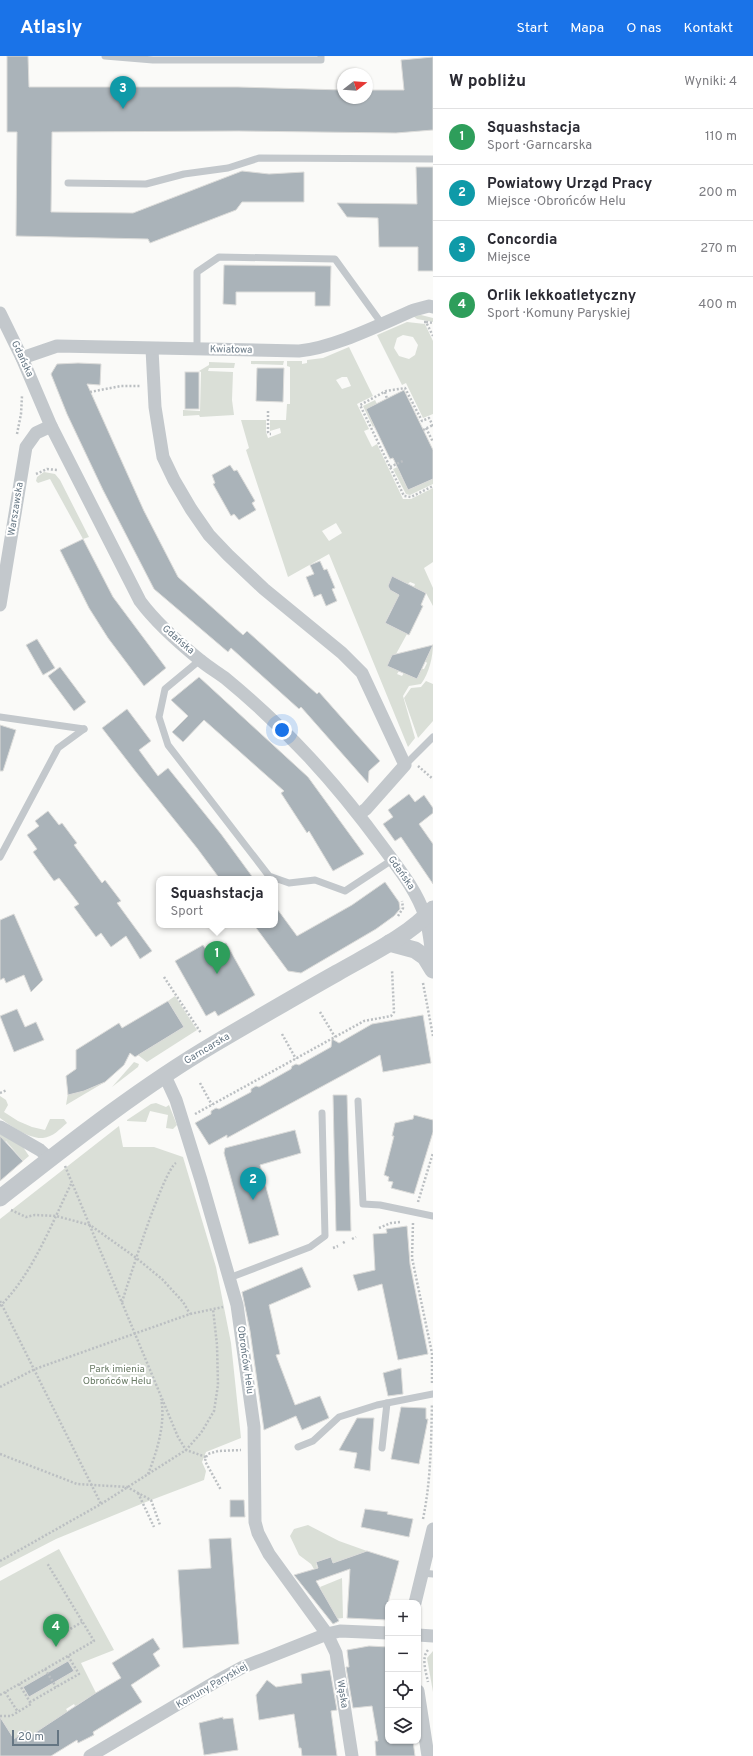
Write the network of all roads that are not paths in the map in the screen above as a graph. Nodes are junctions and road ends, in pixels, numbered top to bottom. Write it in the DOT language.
graph roads {
  1 [pos="105,56"];
  2 [pos="321,56"];
  3 [pos="134,57"];
  4 [pos="433,159"];
  5 [pos="68,183"];
  6 [pos="433,307"];
  7 [pos="0,313"];
  8 [pos="382,324"];
  9 [pos="152,349"];
  10 [pos="197,349"];
  11 [pos="22,358"];
  12 [pos="51,426"];
  13 [pos="0,605"];
  14 [pos="200,660"];
  15 [pos="0,717"];
  16 [pos="433,737"];
  17 [pos="408,763"];
  18 [pos="359,814"];
  19 [pos="0,857"];
  20 [pos="392,860"];
  21 [pos="269,876"];
  22 [pos="278,879"];
  23 [pos="429,913"];
  24 [pos="389,943"];
  25 [pos="433,966"];
  26 [pos="428,974"];
  27 [pos="165,1076"];
  28 [pos="358,1101"];
  29 [pos="322,1112"];
  30 [pos="0,1127"];
  31 [pos="57,1161"];
  32 [pos="4,1204"];
  33 [pos="433,1216"];
  34 [pos="229,1278"];
  35 [pos="433,1394"];
  36 [pos="387,1403"];
  37 [pos="298,1447"];
  38 [pos="382,1448"];
  39 [pos="427,1527"];
  40 [pos="427,1574"];
  41 [pos="416,1600"];
  42 [pos="327,1634"];
  43 [pos="385,1634"];
  44 [pos="421,1635"];
  45 [pos="433,1636"];
  46 [pos="424,1688"];
  47 [pos="90,1756"];
  48 [pos="352,1756"];
  49 [pos="428,1756"];
  1 -- 3 [label="lane"];
  2 -- 3 [label="lane"];
  4 -- 5 [label="lane"];
  6 -- 8 [label="street, Kwiatowa"];
  7 -- 11 [label="street, Gdańska"];
  8 -- 10 [label="street, Kwiatowa"];
  8 -- 10 [label="lane"];
  9 -- 10 [label="street, Kwiatowa"];
  9 -- 11 [label="street, Kwiatowa"];
  9 -- 17 [label="street"];
  11 -- 12 [label="street, Gdańska"];
  12 -- 13 [label="street, Warszawska"];
  12 -- 14 [label="street, Gdańska"];
  14 -- 18 [label="street, Gdańska"];
  14 -- 21 [label="lane"];
  15 -- 19 [label="lane"];
  16 -- 17 [label="lane"];
  17 -- 18 [label="street"];
  18 -- 20 [label="street, Gdańska"];
  20 -- 22 [label="lane"];
  20 -- 23 [label="street, Gdańska"];
  23 -- 24 [label="street, Garncarska"];
  23 -- 25 [label="street, Gdańska"];
  24 -- 26 [label="street"];
  24 -- 27 [label="street, Garncarska"];
  27 -- 31 [label="street, Garncarska"];
  27 -- 34 [label="street, Obrońców Helu"];
  28 -- 33 [label="lane"];
  29 -- 34 [label="lane"];
  30 -- 31 [label="street"];
  31 -- 32 [label="street, Garncarska"];
  34 -- 42 [label="street, Obrońców Helu"];
  35 -- 36 [label="lane"];
  36 -- 37 [label="lane"];
  36 -- 38 [label="lane"];
  39 -- 40 [label="street"];
  40 -- 41 [label="street"];
  42 -- 43 [label="street, Komuny Paryskiej"];
  42 -- 47 [label="street, Komuny Paryskiej"];
  42 -- 48 [label="street, Wąska"];
  44 -- 45 [label="street"];
  46 -- 49 [label="street"];
}
